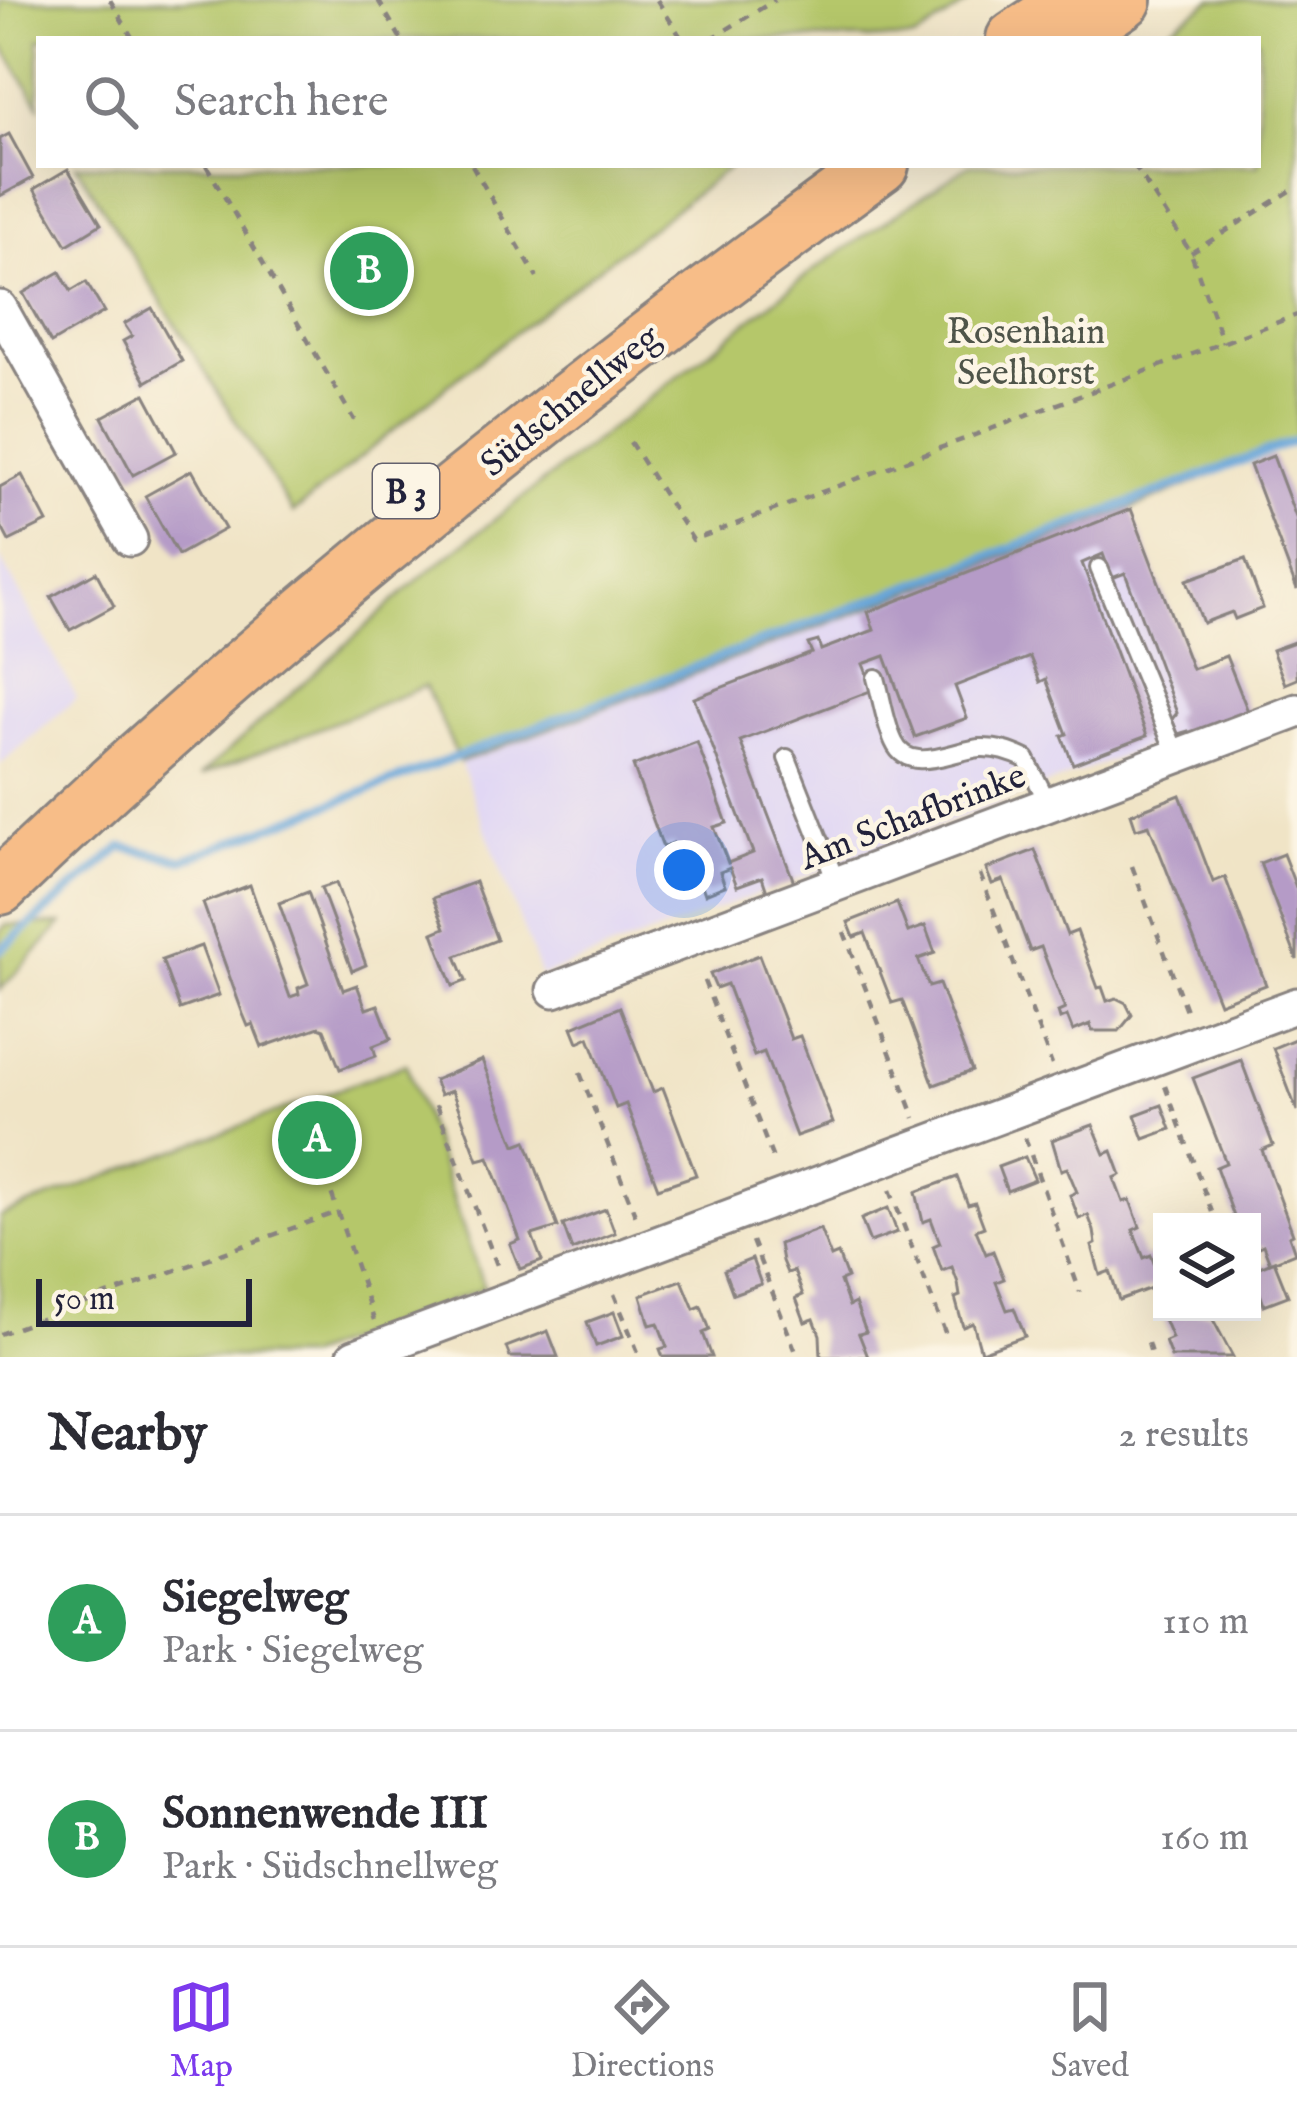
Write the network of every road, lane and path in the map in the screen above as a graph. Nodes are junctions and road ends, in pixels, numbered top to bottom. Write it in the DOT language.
graph roads {
  1 [pos="110,0"];
  2 [pos="378,0"];
  3 [pos="657,0"];
  4 [pos="775,0"];
  5 [pos="1072,0"];
  6 [pos="1124,0"];
  7 [pos="131,36"];
  8 [pos="398,36"];
  9 [pos="680,36"];
  10 [pos="716,36"];
  11 [pos="1018,36"];
  12 [pos="1070,36"];
  13 [pos="208,168"];
  14 [pos="474,168"];
  15 [pos="827,168"];
  16 [pos="877,168"];
  17 [pos="1136,168"];
  18 [pos="1297,187"];
  19 [pos="1190,253"];
  20 [pos="537,278"];
  21 [pos="0,308"];
  22 [pos="1297,315"];
  23 [pos="1223,343"];
  24 [pos="354,419"];
  25 [pos="630,442"];
  26 [pos="130,539"];
  27 [pos="1099,568"];
  28 [pos="876,678"];
  29 [pos="1297,710"];
  30 [pos="1177,756"];
  31 [pos="787,758"];
  32 [pos="1048,805"];
  33 [pos="0,840"];
  34 [pos="1132,866"];
  35 [pos="980,874"];
  36 [pos="837,884"];
  37 [pos="0,886"];
  38 [pos="844,932"];
  39 [pos="704,981"];
  40 [pos="554,990"];
  41 [pos="1297,1004"];
  42 [pos="1198,1041"];
  43 [pos="1154,1058"];
  44 [pos="580,1073"];
  45 [pos="1062,1093"];
  46 [pos="436,1105"];
  47 [pos="303,1109"];
  48 [pos="1015,1110"];
  49 [pos="925,1145"];
  50 [pos="880,1162"];
  51 [pos="788,1198"];
  52 [pos="337,1212"];
  53 [pos="1212,1212"];
  54 [pos="740,1213"];
  55 [pos="649,1249"];
  56 [pos="602,1267"];
  57 [pos="1080,1292"];
  58 [pos="510,1301"];
  59 [pos="0,1334"];
  60 [pos="947,1340"];
  61 [pos="1148,1343"];
  62 [pos="369,1352"];
  63 [pos="640,1357"];
  64 [pos="798,1357"];
  65 [pos="1152,1357"];
  1 -- 7 [label="path"];
  2 -- 8 [label="path"];
  3 -- 9 [label="path"];
  4 -- 10 [label="path"];
  5 -- 11 [label="highway"];
  6 -- 12 [label="highway"];
  13 -- 24 [label="path"];
  14 -- 20 [label="path"];
  15 -- 33 [label="highway, Südschnellweg / B 3"];
  16 -- 37 [label="highway, Südschnellweg / B 3"];
  17 -- 19 [label="path"];
  18 -- 19 [label="path"];
  19 -- 23 [label="path"];
  21 -- 26 [label="street"];
  22 -- 23 [label="path"];
  23 -- 25 [label="path"];
  27 -- 30 [label="lane"];
  28 -- 32 [label="lane"];
  29 -- 30 [label="street, Am Schafbrinke"];
  30 -- 32 [label="street, Am Schafbrinke"];
  31 -- 36 [label="lane"];
  32 -- 36 [label="street, Am Schafbrinke"];
  34 -- 42 [label="path"];
  35 -- 45 [label="path"];
  36 -- 40 [label="street, Am Schafbrinke"];
  38 -- 49 [label="path"];
  39 -- 51 [label="path"];
  41 -- 42 [label="street"];
  42 -- 43 [label="street"];
  43 -- 45 [label="street"];
  43 -- 53 [label="path"];
  44 -- 55 [label="path"];
  45 -- 48 [label="street"];
  46 -- 58 [label="path"];
  47 -- 52 [label="path"];
  48 -- 49 [label="street"];
  48 -- 57 [label="path"];
  49 -- 50 [label="street"];
  50 -- 51 [label="street"];
  50 -- 60 [label="path"];
  51 -- 54 [label="street"];
  52 -- 59 [label="path"];
  52 -- 62 [label="path"];
  54 -- 55 [label="street"];
  54 -- 64 [label="path"];
  55 -- 56 [label="street"];
  56 -- 58 [label="street"];
  56 -- 63 [label="path"];
  58 -- 62 [label="street"];
  61 -- 65 [label="path"];
}
